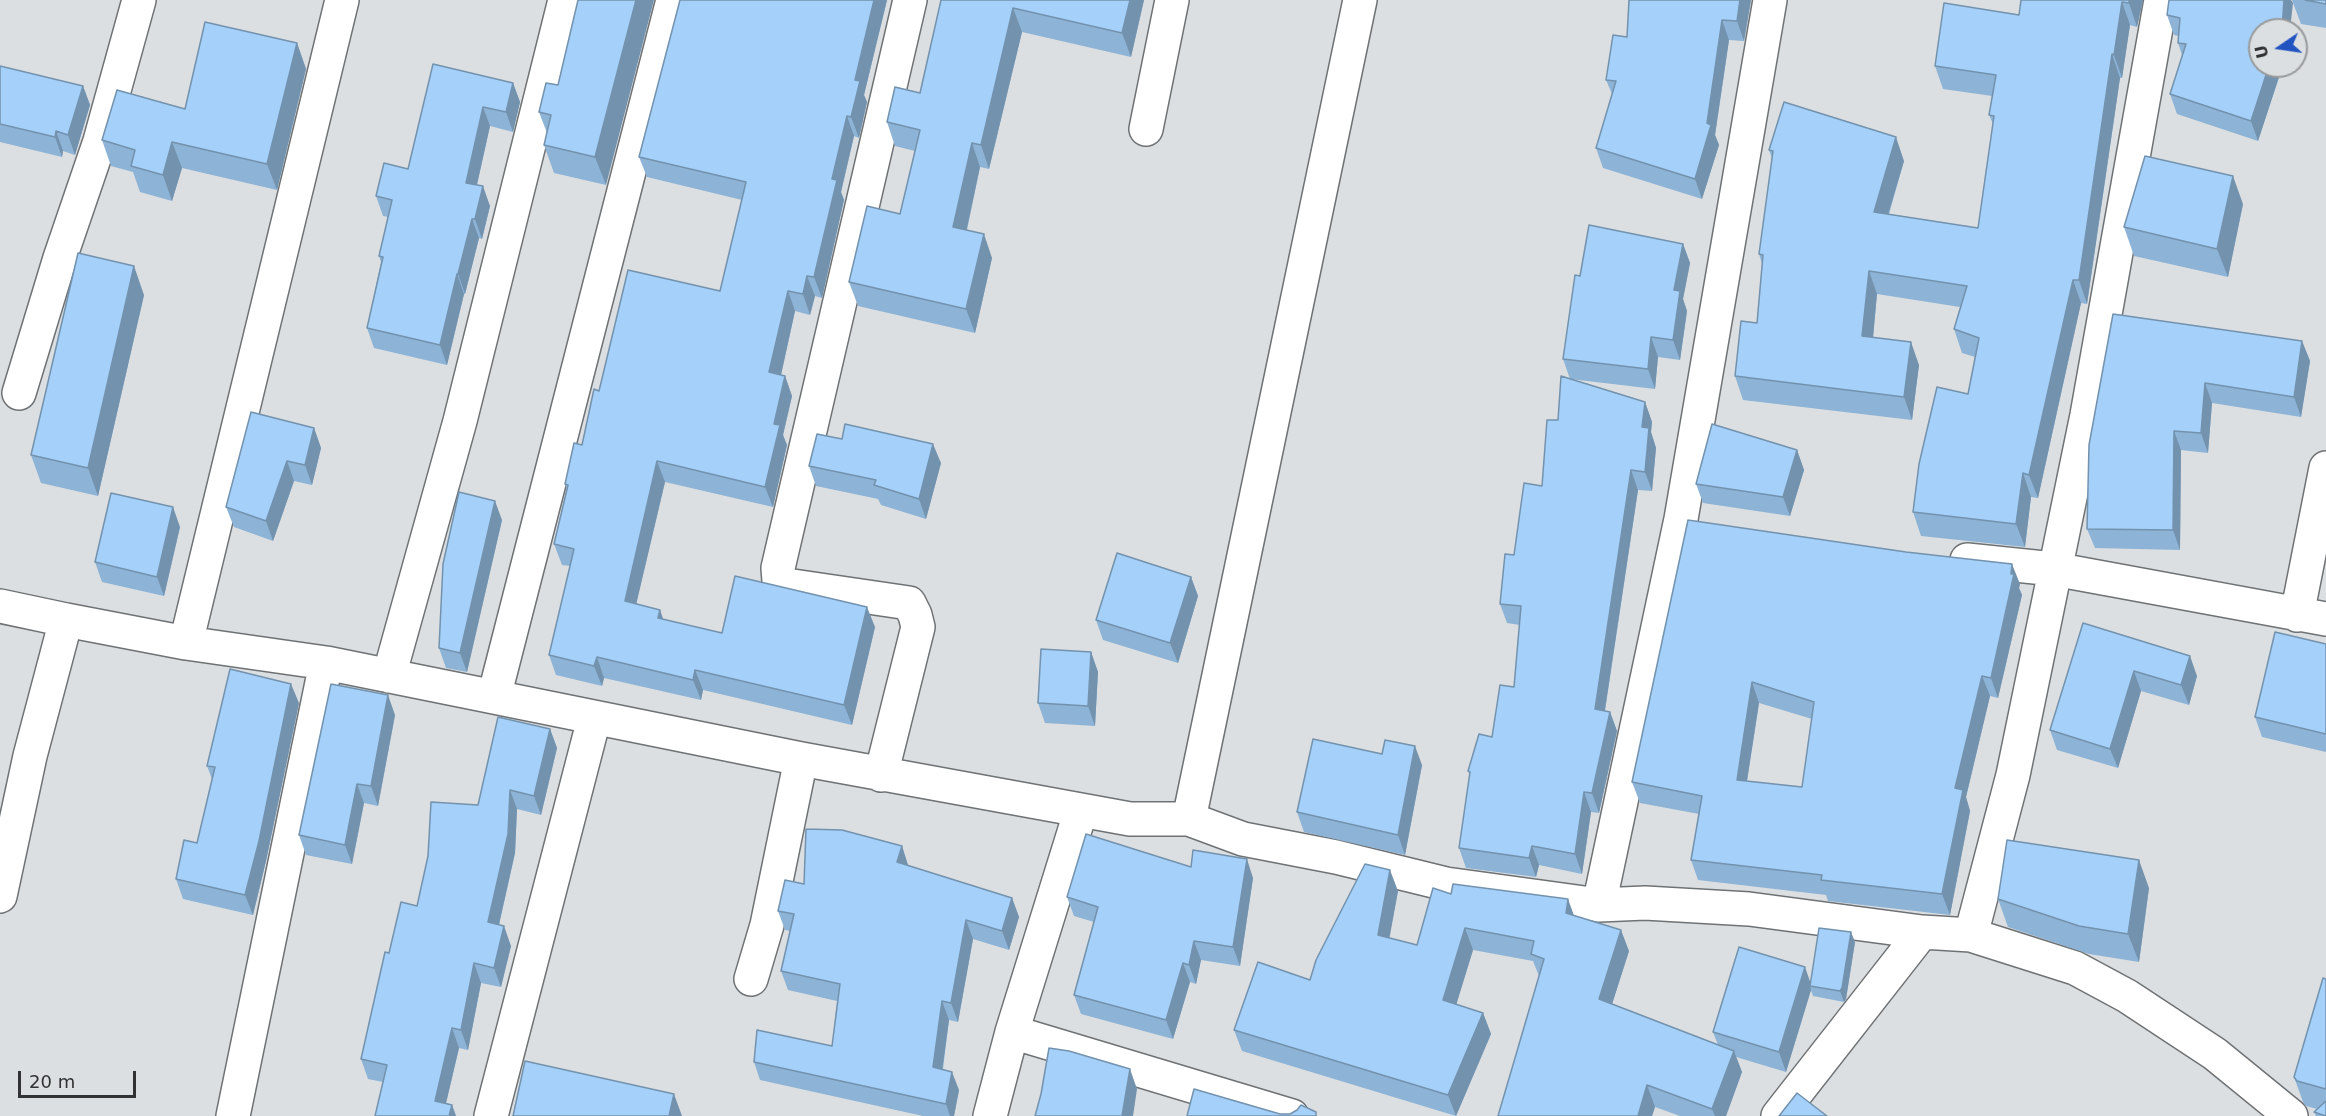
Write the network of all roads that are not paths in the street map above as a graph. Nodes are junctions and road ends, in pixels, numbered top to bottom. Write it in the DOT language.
graph roads {
  1 [pos="139,0"];
  2 [pos="342,0"];
  3 [pos="565,0"];
  4 [pos="673,0"];
  5 [pos="910,0"];
  6 [pos="1172,0"];
  7 [pos="1360,0"];
  8 [pos="1770,0"];
  9 [pos="2161,0"];
  10 [pos="1146,129"];
  11 [pos="19,393"];
  12 [pos="2326,468"];
  13 [pos="1681,519"];
  14 [pos="1714,524"];
  15 [pos="1939,557"];
  16 [pos="2054,568"];
  17 [pos="0,606"];
  18 [pos="2312,617"];
  19 [pos="66,620"];
  20 [pos="186,643"];
  21 [pos="326,663"];
  22 [pos="389,676"];
  23 [pos="494,697"];
  24 [pos="594,719"];
  25 [pos="801,759"];
  26 [pos="882,775"];
  27 [pos="1080,810"];
  28 [pos="1189,819"];
  29 [pos="0,896"];
  30 [pos="1599,905"];
  31 [pos="1922,932"];
  32 [pos="1971,935"];
  33 [pos="751,979"];
  34 [pos="1012,1032"];
  35 [pos="232,1116"];
  36 [pos="491,1116"];
  37 [pos="990,1116"];
  38 [pos="1292,1116"];
  39 [pos="1778,1116"];
  40 [pos="2291,1116"];
  1 -- 11 [label="street"];
  2 -- 20 [label="street"];
  3 -- 22 [label="street"];
  4 -- 23 [label="street"];
  5 -- 26 [label="street"];
  6 -- 10 [label="street"];
  7 -- 28 [label="street"];
  8 -- 13 [label="street"];
  9 -- 16 [label="street"];
  12 -- 18 [label="street"];
  13 -- 14 [label="street"];
  13 -- 30 [label="street"];
  15 -- 16 [label="street"];
  16 -- 18 [label="street"];
  16 -- 32 [label="street"];
  17 -- 19 [label="street"];
  19 -- 20 [label="street"];
  19 -- 29 [label="street"];
  20 -- 21 [label="street"];
  21 -- 22 [label="street"];
  21 -- 35 [label="street"];
  22 -- 23 [label="street"];
  23 -- 24 [label="street"];
  24 -- 25 [label="street"];
  24 -- 36 [label="street"];
  25 -- 26 [label="street"];
  25 -- 33 [label="street"];
  26 -- 27 [label="street"];
  27 -- 28 [label="street"];
  27 -- 34 [label="street"];
  28 -- 30 [label="street"];
  30 -- 31 [label="street"];
  31 -- 32 [label="street"];
  31 -- 39 [label="street"];
  32 -- 40 [label="street"];
  34 -- 37 [label="street"];
  34 -- 38 [label="street"];
}
